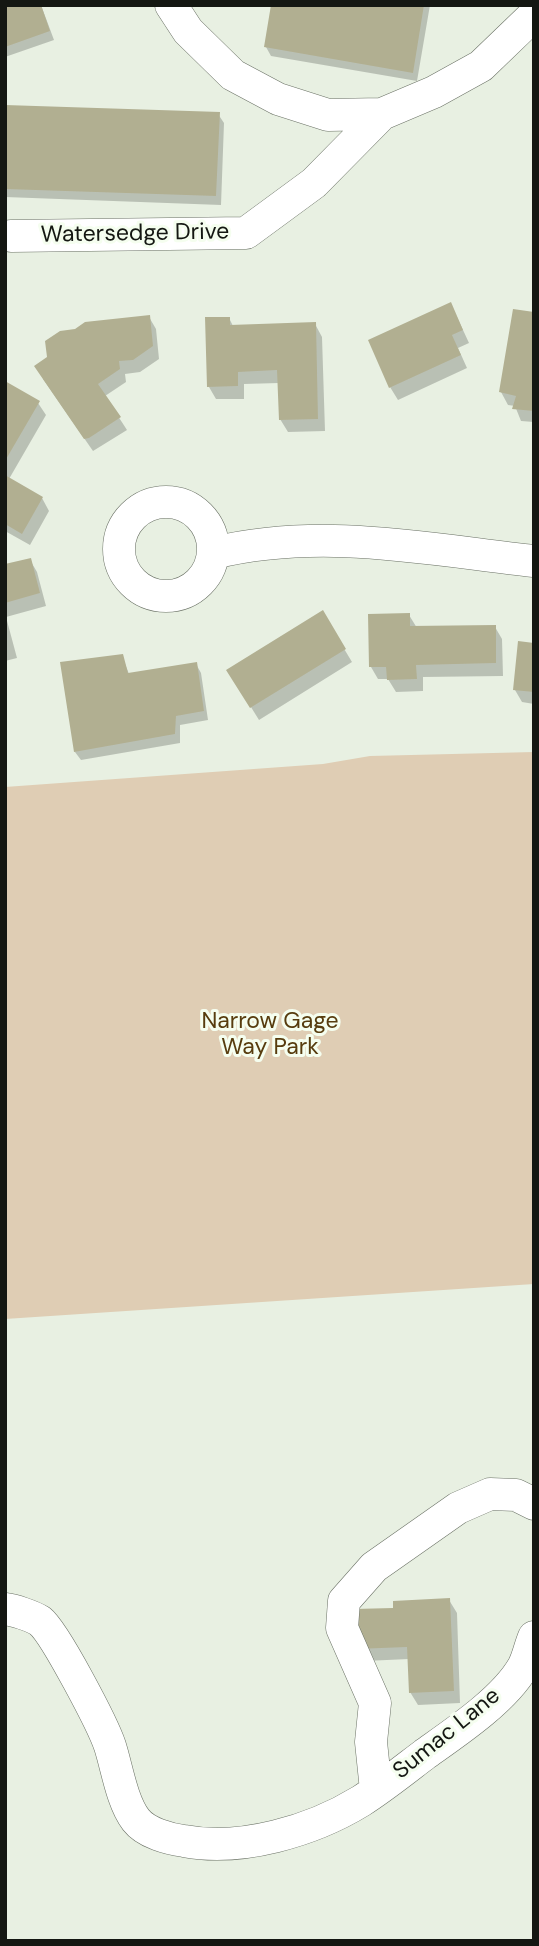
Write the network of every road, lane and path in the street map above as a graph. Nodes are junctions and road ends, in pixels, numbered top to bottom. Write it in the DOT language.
graph roads {
  1 [pos="171,5"];
  2 [pos="527,35"];
  3 [pos="382,114"];
  4 [pos="10,236"];
  5 [pos="214,553"];
  6 [pos="534,561"];
  7 [pos="534,1504"];
  8 [pos="5,1609"];
  9 [pos="534,1637"];
  10 [pos="376,1790"];
  1 -- 3 [label="street"];
  2 -- 3 [label="street"];
  3 -- 4 [label="street, Watersedge Drive"];
  5 -- 6 [label="street"];
  7 -- 10 [label="street, Sumac Lane"];
  8 -- 10 [label="street, Sumac Lane"];
  9 -- 10 [label="street, Sumac Lane"];
}
